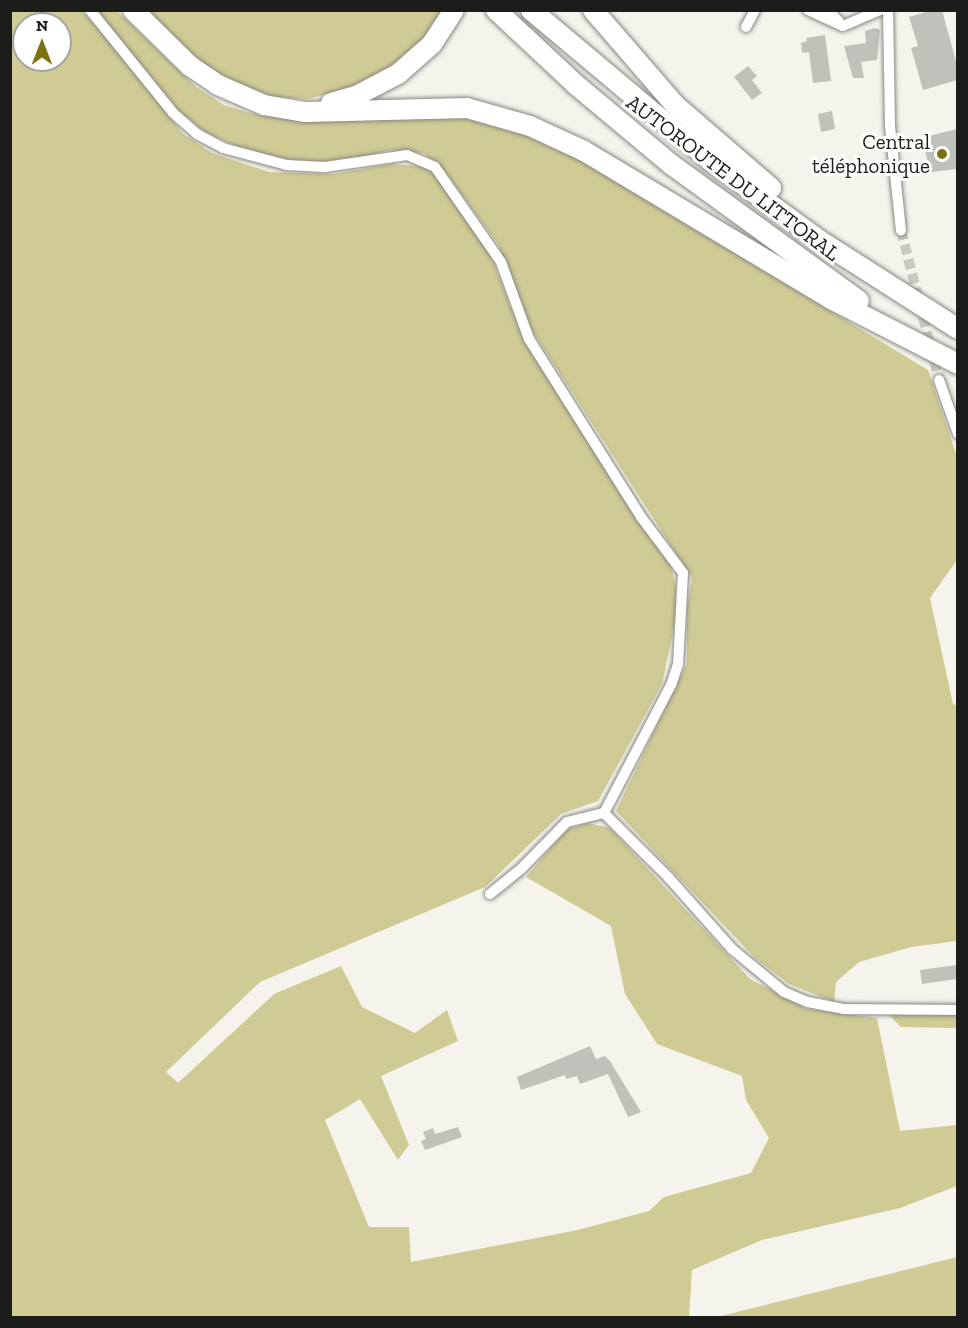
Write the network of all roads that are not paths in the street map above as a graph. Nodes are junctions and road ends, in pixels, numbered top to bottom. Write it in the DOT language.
graph roads {
  1 [pos="90,10"];
  2 [pos="133,10"];
  3 [pos="454,10"];
  4 [pos="496,10"];
  5 [pos="531,10"];
  6 [pos="593,10"];
  7 [pos="755,10"];
  8 [pos="808,10"];
  9 [pos="828,10"];
  10 [pos="880,10"];
  11 [pos="888,10"];
  12 [pos="839,22"];
  13 [pos="746,27"];
  14 [pos="218,85"];
  15 [pos="901,230"];
  16 [pos="955,328"];
  17 [pos="957,363"];
  18 [pos="939,380"];
  19 [pos="957,434"];
  20 [pos="604,813"];
  21 [pos="490,894"];
  22 [pos="957,1010"];
  1 -- 20 [label="street"];
  2 -- 14 [label="highway"];
  3 -- 14 [label="highway"];
  4 -- 17 [label="highway, AUTOROUTE DU LITTORAL"];
  5 -- 16 [label="highway, AUTOROUTE DU LITTORAL"];
  6 -- 16 [label="highway"];
  7 -- 13 [label="street"];
  8 -- 12 [label="street"];
  9 -- 12 [label="street"];
  10 -- 12 [label="street"];
  11 -- 15 [label="street"];
  14 -- 17 [label="highway"];
  18 -- 19 [label="street"];
  20 -- 21 [label="street"];
  20 -- 22 [label="street"];
}
